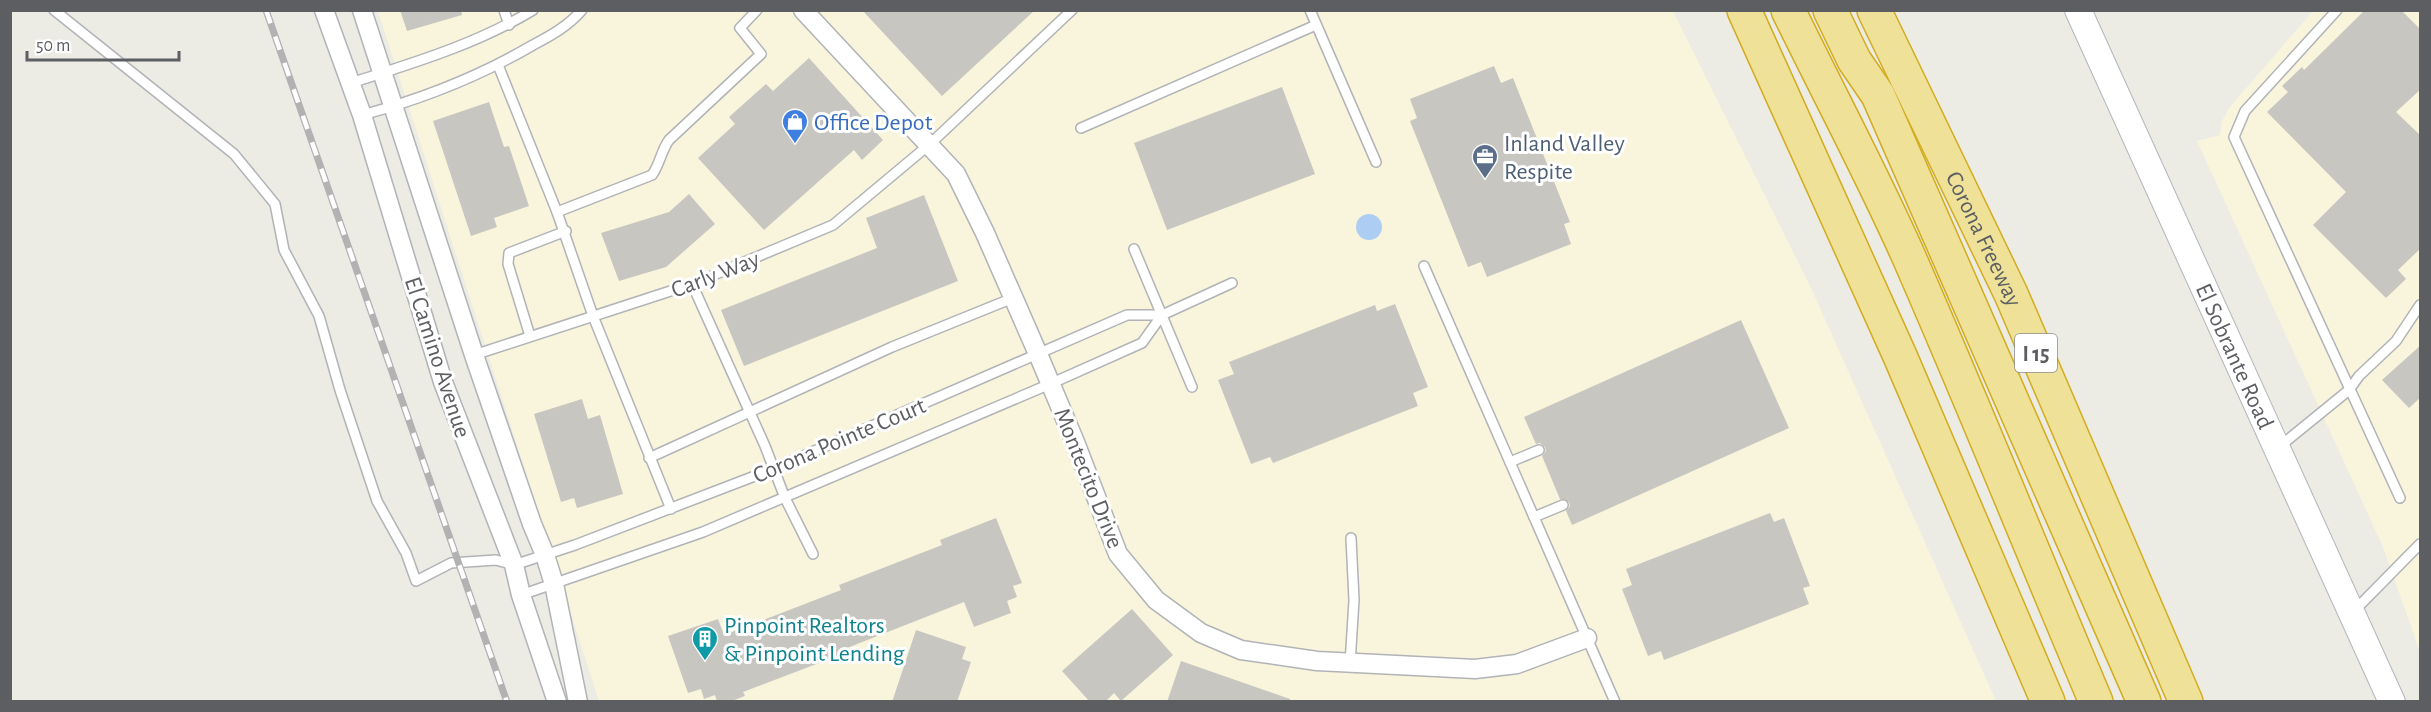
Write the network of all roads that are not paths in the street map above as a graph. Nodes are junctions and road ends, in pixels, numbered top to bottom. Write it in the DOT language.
graph roads {
  1 [pos="54,10"];
  2 [pos="324,10"];
  3 [pos="362,10"];
  4 [pos="504,10"];
  5 [pos="533,10"];
  6 [pos="582,10"];
  7 [pos="757,10"];
  8 [pos="803,10"];
  9 [pos="1072,10"];
  10 [pos="1310,10"];
  11 [pos="1744,10"];
  12 [pos="1788,10"];
  13 [pos="1830,10"];
  14 [pos="1874,10"];
  15 [pos="2078,10"];
  16 [pos="2337,10"];
  17 [pos="509,25"];
  18 [pos="1316,25"];
  19 [pos="1854,60"];
  20 [pos="498,65"];
  21 [pos="382,73"];
  22 [pos="1822,80"];
  23 [pos="351,83"];
  24 [pos="393,107"];
  25 [pos="362,115"];
  26 [pos="1081,128"];
  27 [pos="930,144"];
  28 [pos="1376,162"];
  29 [pos="557,212"];
  30 [pos="566,231"];
  31 [pos="1134,249"];
  32 [pos="1424,266"];
  33 [pos="1232,283"];
  34 [pos="693,284"];
  35 [pos="1013,298"];
  36 [pos="2421,305"];
  37 [pos="1162,315"];
  38 [pos="593,316"];
  39 [pos="530,336"];
  40 [pos="1038,354"];
  41 [pos="474,355"];
  42 [pos="1050,384"];
  43 [pos="1192,387"];
  44 [pos="2349,390"];
  45 [pos="750,410"];
  46 [pos="2277,448"];
  47 [pos="1539,450"];
  48 [pos="649,458"];
  49 [pos="1510,462"];
  50 [pos="773,469"];
  51 [pos="785,498"];
  52 [pos="2400,498"];
  53 [pos="1563,505"];
  54 [pos="671,509"];
  55 [pos="1534,517"];
  56 [pos="1352,538"];
  57 [pos="2421,544"];
  58 [pos="813,554"];
  59 [pos="545,555"];
  60 [pos="514,566"];
  61 [pos="554,585"];
  62 [pos="521,595"];
  63 [pos="2352,613"];
  64 [pos="1587,638"];
  65 [pos="1350,664"];
  66 [pos="557,702"];
  67 [pos="578,702"];
  68 [pos="1615,702"];
  69 [pos="2048,702"];
  70 [pos="2073,702"];
  71 [pos="2096,702"];
  72 [pos="2120,702"];
  73 [pos="2144,702"];
  74 [pos="2186,702"];
  75 [pos="2392,702"];
  1 -- 60 [label="lane"];
  2 -- 23 [label="street, El Camino Avenue"];
  3 -- 21 [label="street, El Camino Avenue"];
  4 -- 17 [label="lane"];
  5 -- 17 [label="lane"];
  6 -- 20 [label="lane"];
  7 -- 29 [label="lane"];
  8 -- 27 [label="street, Montecito Drive"];
  9 -- 27 [label="lane, Carly Way"];
  10 -- 18 [label="lane"];
  11 -- 69 [label="highway"];
  12 -- 22 [label="highway"];
  13 -- 19 [label="highway"];
  14 -- 74 [label="highway, Corona Freeway / I 15"];
  15 -- 46 [label="street, El Sobrante Road"];
  16 -- 44 [label="lane"];
  17 -- 21 [label="lane"];
  18 -- 26 [label="lane"];
  18 -- 28 [label="lane"];
  19 -- 72 [label="highway"];
  19 -- 73 [label="highway"];
  20 -- 24 [label="lane"];
  20 -- 29 [label="lane"];
  21 -- 23 [label="lane"];
  21 -- 24 [label="street, El Camino Avenue"];
  22 -- 70 [label="highway"];
  22 -- 71 [label="highway"];
  23 -- 25 [label="street, El Camino Avenue"];
  24 -- 25 [label="lane"];
  24 -- 41 [label="street, El Camino Avenue"];
  25 -- 60 [label="street, El Camino Avenue"];
  27 -- 34 [label="lane, Carly Way"];
  27 -- 35 [label="street, Montecito Drive"];
  29 -- 30 [label="lane"];
  30 -- 38 [label="lane"];
  30 -- 39 [label="lane"];
  31 -- 37 [label="lane"];
  32 -- 49 [label="lane"];
  33 -- 37 [label="lane"];
  34 -- 38 [label="lane, Carly Way"];
  34 -- 45 [label="lane"];
  35 -- 40 [label="street, Montecito Drive"];
  35 -- 45 [label="lane"];
  36 -- 44 [label="lane"];
  37 -- 40 [label="lane, Corona Pointe Court"];
  37 -- 42 [label="lane, Corona Pointe Court"];
  37 -- 43 [label="lane"];
  38 -- 39 [label="lane, Carly Way"];
  38 -- 48 [label="lane"];
  39 -- 41 [label="lane, Carly Way"];
  40 -- 42 [label="street, Montecito Drive"];
  40 -- 50 [label="lane, Corona Pointe Court"];
  41 -- 59 [label="street, El Camino Avenue"];
  42 -- 51 [label="lane, Corona Pointe Court"];
  42 -- 65 [label="street, Montecito Drive"];
  44 -- 46 [label="lane"];
  44 -- 52 [label="lane"];
  45 -- 48 [label="lane"];
  45 -- 50 [label="lane"];
  46 -- 63 [label="street, El Sobrante Road"];
  47 -- 49 [label="lane"];
  48 -- 54 [label="lane"];
  49 -- 55 [label="lane"];
  50 -- 51 [label="lane"];
  50 -- 54 [label="lane, Corona Pointe Court"];
  51 -- 58 [label="lane"];
  51 -- 61 [label="lane, Corona Pointe Court"];
  53 -- 55 [label="lane"];
  54 -- 59 [label="lane, Corona Pointe Court"];
  55 -- 64 [label="lane"];
  56 -- 65 [label="lane"];
  57 -- 63 [label="lane"];
  59 -- 60 [label="lane, Corona Pointe Court"];
  59 -- 61 [label="street, El Camino Avenue"];
  60 -- 62 [label="street, El Camino Avenue"];
  61 -- 62 [label="lane, Corona Pointe Court"];
  61 -- 67 [label="street, El Camino Avenue"];
  62 -- 66 [label="street, El Camino Avenue"];
  63 -- 75 [label="street, El Sobrante Road"];
  64 -- 65 [label="street, Montecito Drive"];
  64 -- 68 [label="lane"];
}
